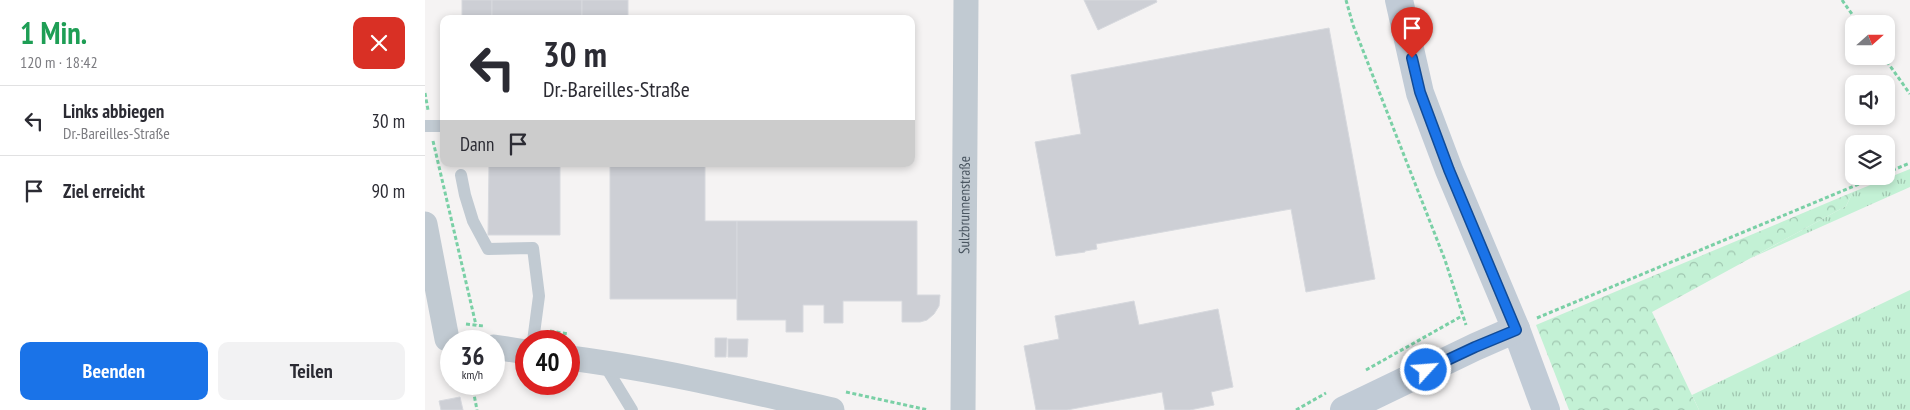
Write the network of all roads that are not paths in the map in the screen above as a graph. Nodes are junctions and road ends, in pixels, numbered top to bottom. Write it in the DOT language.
graph roads {
  1 [pos="966,0"];
  2 [pos="1399,0"];
  3 [pos="427,126"];
  4 [pos="440,126"];
  5 [pos="461,175"];
  6 [pos="425,224"];
  7 [pos="451,330"];
  8 [pos="534,330"];
  9 [pos="1516,330"];
  10 [pos="580,359"];
  11 [pos="603,362"];
  12 [pos="1337,400"];
  13 [pos="633,410"];
  14 [pos="832,410"];
  15 [pos="963,410"];
  16 [pos="1546,410"];
  1 -- 15 [label="street, Sulzbrunnenstraße"];
  2 -- 9 [label="main road"];
  3 -- 4 [label="lane"];
  5 -- 8 [label="lane"];
  6 -- 7 [label="street"];
  9 -- 12 [label="main road"];
  9 -- 16 [label="main road"];
  10 -- 11 [label="street"];
  11 -- 13 [label="lane"];
  11 -- 14 [label="street"];
}
